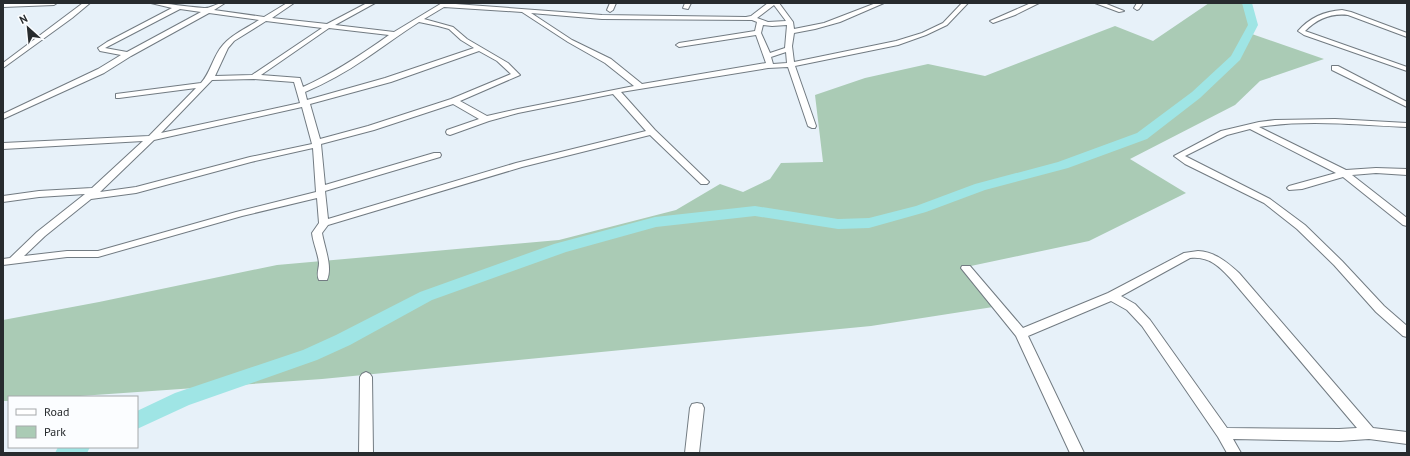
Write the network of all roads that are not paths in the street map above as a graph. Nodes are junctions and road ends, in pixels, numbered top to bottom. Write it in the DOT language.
graph roads {
  1 [pos="54,3"];
  2 [pos="86,3"];
  3 [pos="154,3"];
  4 [pos="222,3"];
  5 [pos="291,3"];
  6 [pos="372,3"];
  7 [pos="613,3"];
  8 [pos="772,3"];
  9 [pos="776,3"];
  10 [pos="881,3"];
  11 [pos="965,3"];
  12 [pos="1036,3"];
  13 [pos="1098,3"];
  14 [pos="12,4"];
  15 [pos="445,4"];
  16 [pos="3,5"];
  17 [pos="178,7"];
  18 [pos="523,10"];
  19 [pos="610,10"];
  20 [pos="3,11"];
  21 [pos="207,11"];
  22 [pos="1121,11"];
  23 [pos="264,19"];
  24 [pos="417,20"];
  25 [pos="756,20"];
  26 [pos="993,21"];
  27 [pos="790,22"];
  28 [pos="330,25"];
  29 [pos="792,31"];
  30 [pos="758,33"];
  31 [pos="395,34"];
  32 [pos="1407,35"];
  33 [pos="679,45"];
  34 [pos="479,49"];
  35 [pos="788,49"];
  36 [pos="128,54"];
  37 [pos="768,56"];
  38 [pos="792,65"];
  39 [pos="3,66"];
  40 [pos="768,66"];
  41 [pos="1336,68"];
  42 [pos="1407,69"];
  43 [pos="254,77"];
  44 [pos="210,78"];
  45 [pos="203,85"];
  46 [pos="641,87"];
  47 [pos="302,91"];
  48 [pos="615,91"];
  49 [pos="119,96"];
  50 [pos="454,101"];
  51 [pos="306,104"];
  52 [pos="1407,105"];
  53 [pos="3,117"];
  54 [pos="486,119"];
  55 [pos="1407,124"];
  56 [pos="812,126"];
  57 [pos="1251,126"];
  58 [pos="450,132"];
  59 [pos="652,132"];
  60 [pos="151,138"];
  61 [pos="317,144"];
  62 [pos="3,146"];
  63 [pos="437,155"];
  64 [pos="1407,172"];
  65 [pos="1344,173"];
  66 [pos="704,182"];
  67 [pos="1292,188"];
  68 [pos="321,191"];
  69 [pos="92,193"];
  70 [pos="3,199"];
  71 [pos="324,223"];
  72 [pos="1407,223"];
  73 [pos="8,262"];
  74 [pos="966,268"];
  75 [pos="323,277"];
  76 [pos="1112,296"];
  77 [pos="1407,333"];
  78 [pos="1022,334"];
  79 [pos="366,378"];
  80 [pos="696,408"];
  81 [pos="1223,433"];
  82 [pos="1369,433"];
  83 [pos="1407,438"];
  84 [pos="366,453"];
  85 [pos="692,453"];
  86 [pos="1078,453"];
  87 [pos="1234,453"];
  1 -- 14 [label="street"];
  2 -- 39 [label="street"];
  3 -- 17 [label="street"];
  4 -- 21 [label="street"];
  5 -- 23 [label="street"];
  6 -- 28 [label="street"];
  7 -- 19 [label="street"];
  8 -- 25 [label="street"];
  9 -- 27 [label="street"];
  10 -- 29 [label="street"];
  11 -- 38 [label="street"];
  12 -- 26 [label="street"];
  13 -- 22 [label="street"];
  14 -- 16 [label="street"];
  14 -- 20 [label="street"];
  15 -- 18 [label="street"];
  15 -- 24 [label="street"];
  17 -- 21 [label="street"];
  17 -- 36 [label="street"];
  18 -- 25 [label="street"];
  18 -- 46 [label="street"];
  21 -- 23 [label="street"];
  21 -- 36 [label="street"];
  23 -- 28 [label="street"];
  23 -- 44 [label="street"];
  24 -- 31 [label="street"];
  24 -- 34 [label="street"];
  25 -- 27 [label="street"];
  25 -- 30 [label="street"];
  27 -- 29 [label="street"];
  28 -- 31 [label="street"];
  28 -- 43 [label="street"];
  29 -- 35 [label="street"];
  30 -- 33 [label="street"];
  30 -- 37 [label="street"];
  31 -- 47 [label="street"];
  32 -- 42 [label="street"];
  34 -- 50 [label="street"];
  34 -- 51 [label="street"];
  35 -- 37 [label="street"];
  35 -- 38 [label="street"];
  36 -- 53 [label="street"];
  37 -- 40 [label="street"];
  38 -- 40 [label="street"];
  38 -- 56 [label="street"];
  40 -- 46 [label="street"];
  41 -- 52 [label="street"];
  43 -- 44 [label="street"];
  43 -- 47 [label="street"];
  44 -- 45 [label="street"];
  45 -- 49 [label="street"];
  45 -- 60 [label="street"];
  46 -- 48 [label="street"];
  47 -- 51 [label="street"];
  48 -- 54 [label="street"];
  48 -- 59 [label="street"];
  50 -- 54 [label="street"];
  50 -- 61 [label="street"];
  51 -- 60 [label="street"];
  51 -- 61 [label="street"];
  54 -- 58 [label="street"];
  55 -- 57 [label="street"];
  57 -- 65 [label="street"];
  57 -- 77 [label="street"];
  59 -- 66 [label="street"];
  59 -- 71 [label="street"];
  60 -- 62 [label="street"];
  60 -- 69 [label="street"];
  61 -- 68 [label="street"];
  61 -- 69 [label="street"];
  63 -- 68 [label="street"];
  64 -- 65 [label="street"];
  65 -- 67 [label="street"];
  65 -- 72 [label="street"];
  68 -- 71 [label="street"];
  68 -- 73 [label="street"];
  69 -- 70 [label="street"];
  69 -- 73 [label="street"];
  71 -- 75 [label="street"];
  74 -- 78 [label="street"];
  76 -- 78 [label="street"];
  76 -- 81 [label="street"];
  76 -- 82 [label="street"];
  78 -- 86 [label="street"];
  79 -- 84 [label="street"];
  80 -- 85 [label="street"];
  81 -- 82 [label="street"];
  81 -- 87 [label="street"];
  82 -- 83 [label="street"];
}
